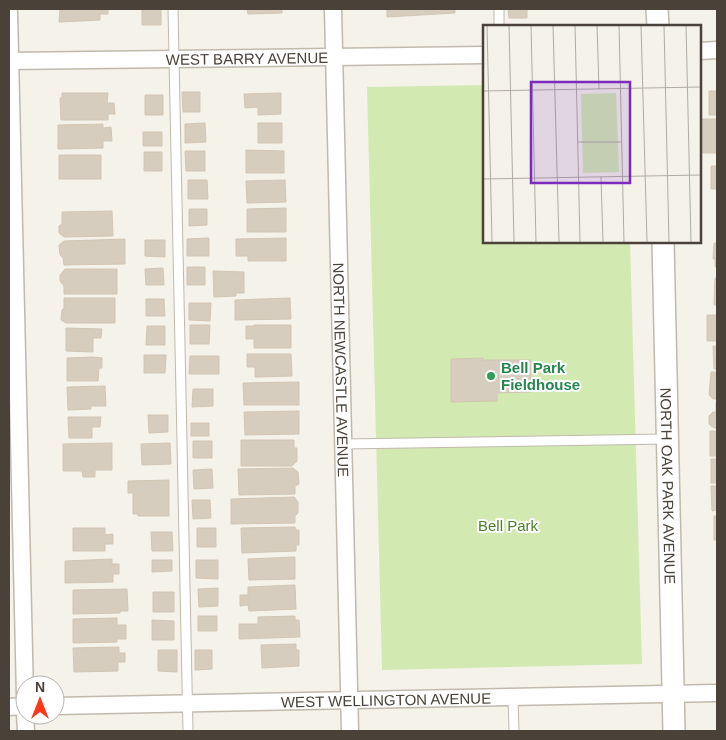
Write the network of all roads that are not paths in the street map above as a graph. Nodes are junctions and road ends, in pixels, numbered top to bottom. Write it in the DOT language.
graph roads {
  1 [pos="173,9"];
  2 [pos="333,9"];
  3 [pos="499,9"];
  4 [pos="657,9"];
  5 [pos="9,12"];
  6 [pos="499,25"];
  7 [pos="658,25"];
  8 [pos="717,50"];
  9 [pos="701,51"];
  10 [pos="483,55"];
  11 [pos="334,57"];
  12 [pos="174,59"];
  13 [pos="9,60"];
  14 [pos="662,242"];
  15 [pos="667,439"];
  16 [pos="343,444"];
  17 [pos="24,675"];
  18 [pos="673,694"];
  19 [pos="717,694"];
  20 [pos="513,697"];
  21 [pos="349,700"];
  22 [pos="188,703"];
  23 [pos="65,706"];
  24 [pos="188,731"];
  25 [pos="350,731"];
  26 [pos="514,731"];
  27 [pos="674,731"];
  1 -- 12 [label="lane"];
  2 -- 11 [label="street, NORTH NEWCASTLE AVENUE"];
  3 -- 6 [label="lane"];
  4 -- 7 [label="street"];
  5 -- 13 [label="street"];
  8 -- 9 [label="street"];
  10 -- 11 [label="street, WEST BARRY AVENUE"];
  11 -- 12 [label="street, WEST BARRY AVENUE"];
  11 -- 16 [label="street, NORTH NEWCASTLE AVENUE"];
  12 -- 13 [label="street, WEST BARRY AVENUE"];
  12 -- 22 [label="lane"];
  13 -- 17 [label="street"];
  14 -- 15 [label="street, NORTH OAK PARK AVENUE"];
  15 -- 16 [label="lane"];
  15 -- 18 [label="street, NORTH OAK PARK AVENUE"];
  16 -- 21 [label="street, NORTH NEWCASTLE AVENUE"];
  18 -- 19 [label="street, WEST WELLINGTON AVENUE"];
  18 -- 20 [label="street, WEST WELLINGTON AVENUE"];
  18 -- 27 [label="street, NORTH OAK PARK AVENUE"];
  20 -- 21 [label="street, WEST WELLINGTON AVENUE"];
  20 -- 26 [label="lane"];
  21 -- 22 [label="street, WEST WELLINGTON AVENUE"];
  21 -- 25 [label="street, NORTH NEWCASTLE AVENUE"];
  22 -- 23 [label="street, WEST WELLINGTON AVENUE"];
  22 -- 24 [label="lane"];
}
